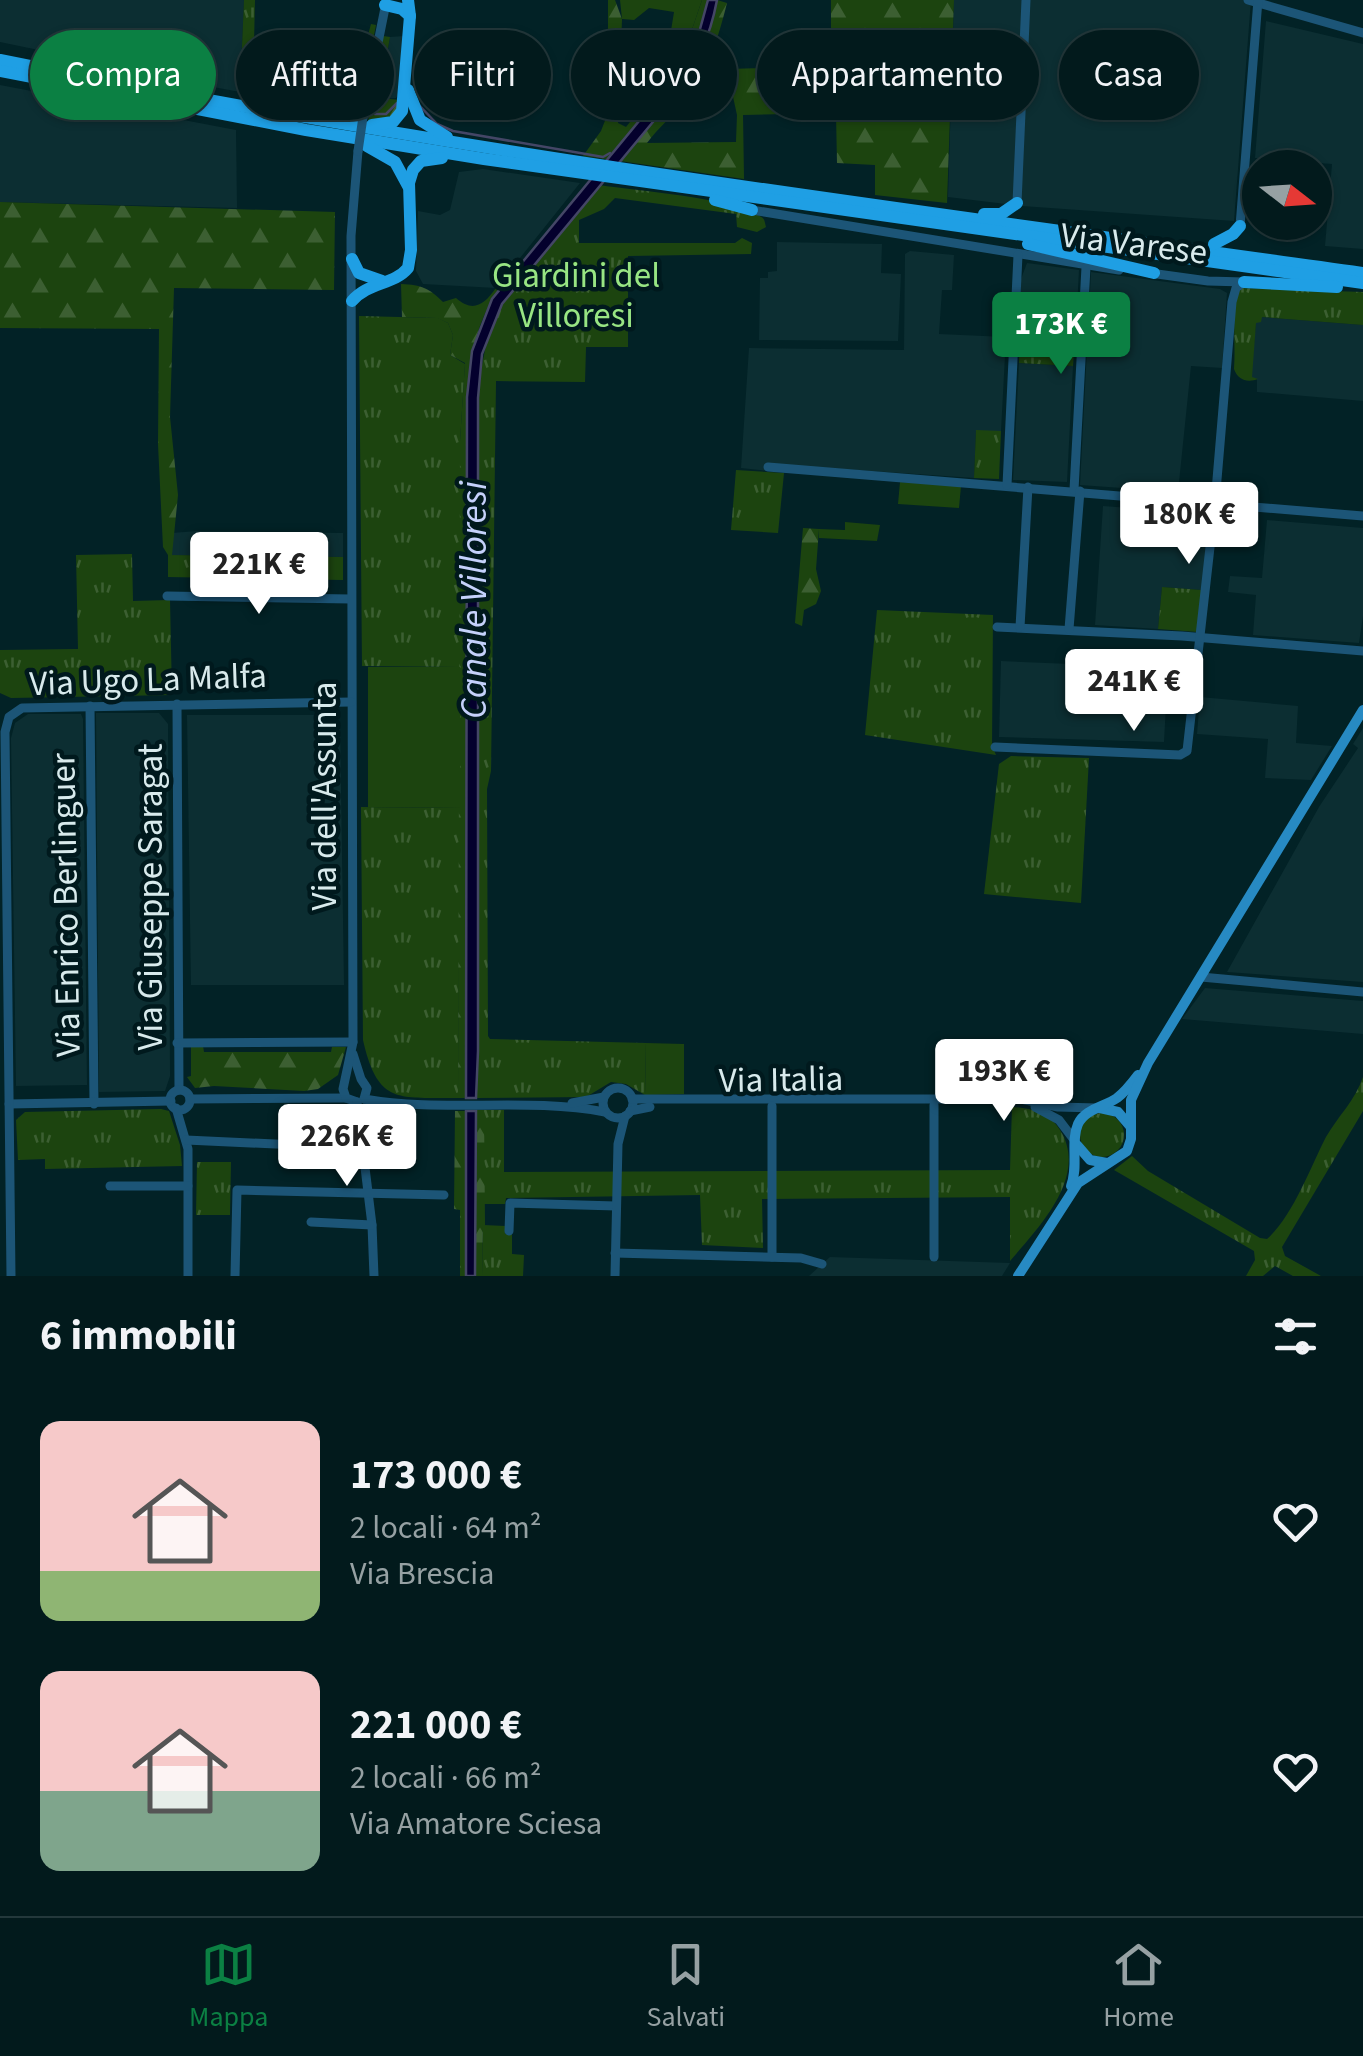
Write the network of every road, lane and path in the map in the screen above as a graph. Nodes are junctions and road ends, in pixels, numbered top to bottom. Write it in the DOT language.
graph roads {
  1 [pos="408,0"];
  2 [pos="1026,0"];
  3 [pos="1255,1"];
  4 [pos="386,3"];
  5 [pos="410,16"];
  6 [pos="1363,33"];
  7 [pos="0,60"];
  8 [pos="0,71"];
  9 [pos="406,83"];
  10 [pos="335,125"];
  11 [pos="306,130"];
  12 [pos="485,154"];
  13 [pos="618,174"];
  14 [pos="409,193"];
  15 [pos="1017,202"];
  16 [pos="752,210"];
  17 [pos="962,218"];
  18 [pos="942,225"];
  19 [pos="1240,226"];
  20 [pos="1019,231"];
  21 [pos="1134,242"];
  22 [pos="1214,244"];
  23 [pos="1250,249"];
  24 [pos="1018,255"];
  25 [pos="352,259"];
  26 [pos="1086,267"];
  27 [pos="1363,269"];
  28 [pos="1154,273"];
  29 [pos="1208,281"];
  30 [pos="360,282"];
  31 [pos="1244,282"];
  32 [pos="1363,286"];
  33 [pos="352,300"];
  34 [pos="1232,302"];
  35 [pos="768,467"];
  36 [pos="1007,485"];
  37 [pos="1028,487"];
  38 [pos="1077,491"];
  39 [pos="1215,502"];
  40 [pos="1363,516"];
  41 [pos="167,596"];
  42 [pos="352,599"];
  43 [pos="996,627"];
  44 [pos="1020,627"];
  45 [pos="1069,629"];
  46 [pos="1201,637"];
  47 [pos="1363,651"];
  48 [pos="351,702"];
  49 [pos="177,704"];
  50 [pos="90,706"];
  51 [pos="1363,710"];
  52 [pos="995,746"];
  53 [pos="1200,976"];
  54 [pos="1363,992"];
  55 [pos="178,1043"];
  56 [pos="353,1046"];
  57 [pos="1148,1064"];
  58 [pos="345,1083"];
  59 [pos="178,1090"];
  60 [pos="362,1092"];
  61 [pos="604,1097"];
  62 [pos="190,1098"];
  63 [pos="346,1098"];
  64 [pos="317,1100"];
  65 [pos="966,1100"];
  66 [pos="746,1102"];
  67 [pos="796,1102"];
  68 [pos="908,1102"];
  69 [pos="9,1104"];
  70 [pos="94,1104"];
  71 [pos="559,1105"];
  72 [pos="934,1105"];
  73 [pos="177,1106"];
  74 [pos="772,1106"];
  75 [pos="1100,1108"];
  76 [pos="629,1109"];
  77 [pos="609,1114"];
  78 [pos="1130,1127"];
  79 [pos="186,1140"];
  80 [pos="618,1144"];
  81 [pos="1077,1144"];
  82 [pos="362,1148"];
  83 [pos="1108,1163"];
  84 [pos="110,1186"];
  85 [pos="188,1186"];
  86 [pos="444,1194"];
  87 [pos="368,1195"];
  88 [pos="1067,1196"];
  89 [pos="616,1206"];
  90 [pos="311,1222"];
  91 [pos="372,1225"];
  92 [pos="508,1231"];
  93 [pos="615,1253"];
  94 [pos="934,1256"];
  95 [pos="772,1257"];
  96 [pos="822,1264"];
  97 [pos="11,1276"];
  98 [pos="188,1276"];
  99 [pos="235,1276"];
  100 [pos="374,1276"];
  101 [pos="615,1276"];
  102 [pos="1018,1276"];
  1 -- 5 [label="highway"];
  2 -- 15 [label="street"];
  3 -- 6 [label="street"];
  3 -- 19 [label="street"];
  4 -- 5 [label="highway"];
  4 -- 25 [label="street, bridge"];
  5 -- 9 [label="highway"];
  7 -- 10 [label="highway"];
  8 -- 11 [label="highway"];
  9 -- 10 [label="highway"];
  9 -- 12 [label="highway"];
  10 -- 12 [label="highway"];
  11 -- 12 [label="highway"];
  11 -- 14 [label="highway"];
  12 -- 13 [label="highway"];
  12 -- 14 [label="highway"];
  13 -- 16 [label="highway"];
  13 -- 17 [label="highway"];
  13 -- 18 [label="highway"];
  14 -- 30 [label="highway"];
  15 -- 17 [label="highway"];
  16 -- 24 [label="street, Via Varese"];
  17 -- 20 [label="highway"];
  18 -- 20 [label="highway"];
  18 -- 28 [label="highway"];
  19 -- 22 [label="highway"];
  19 -- 23 [label="highway"];
  20 -- 21 [label="highway"];
  20 -- 32 [label="highway"];
  21 -- 22 [label="highway"];
  21 -- 27 [label="highway"];
  22 -- 23 [label="highway"];
  23 -- 27 [label="highway"];
  24 -- 26 [label="street, Via Varese"];
  24 -- 36 [label="street"];
  25 -- 30 [label="highway"];
  26 -- 28 [label="street, Via Varese"];
  26 -- 38 [label="street"];
  28 -- 29 [label="street, Via Varese"];
  29 -- 31 [label="street, Via Varese"];
  29 -- 34 [label="street"];
  30 -- 33 [label="highway"];
  31 -- 32 [label="highway"];
  31 -- 34 [label="street"];
  33 -- 42 [label="street, Via dell'Assunta"];
  34 -- 39 [label="street"];
  35 -- 36 [label="street"];
  36 -- 37 [label="street"];
  37 -- 38 [label="street"];
  37 -- 44 [label="street"];
  38 -- 39 [label="street"];
  38 -- 45 [label="street"];
  39 -- 40 [label="street"];
  39 -- 46 [label="street"];
  41 -- 42 [label="street"];
  42 -- 48 [label="street, Via dell'Assunta"];
  43 -- 44 [label="street"];
  44 -- 45 [label="street"];
  45 -- 46 [label="street"];
  46 -- 47 [label="street"];
  46 -- 52 [label="street"];
  48 -- 49 [label="street, Via Ugo La Malfa"];
  48 -- 56 [label="street, Via dell'Assunta"];
  49 -- 50 [label="street, Via Ugo La Malfa"];
  49 -- 55 [label="street, Via Giuseppe Saragat"];
  50 -- 69 [label="street, Via Ugo La Malfa"];
  50 -- 70 [label="street, Via Enrico Berlinguer"];
  51 -- 53 [label="main road"];
  53 -- 54 [label="street"];
  53 -- 57 [label="main road"];
  55 -- 56 [label="street"];
  55 -- 59 [label="street, Via Giuseppe Saragat"];
  56 -- 58 [label="street, Via dell'Assunta"];
  56 -- 60 [label="street, Via dell'Assunta"];
  57 -- 75 [label="main road"];
  57 -- 78 [label="main road"];
  58 -- 60 [label="street"];
  58 -- 63 [label="street, Via dell'Assunta"];
  58 -- 64 [label="street"];
  59 -- 62 [label="street"];
  59 -- 73 [label="street"];
  60 -- 63 [label="street"];
  60 -- 71 [label="street"];
  60 -- 82 [label="street, Via dell'Assunta"];
  61 -- 71 [label="street"];
  61 -- 76 [label="street"];
  61 -- 77 [label="street"];
  62 -- 64 [label="street"];
  62 -- 73 [label="street"];
  63 -- 64 [label="street"];
  65 -- 68 [label="street, Via Italia"];
  65 -- 72 [label="street, Via Italia"];
  65 -- 75 [label="street, Via Italia"];
  66 -- 67 [label="street, Via Italia"];
  66 -- 74 [label="street"];
  66 -- 76 [label="street, Via Italia"];
  67 -- 68 [label="street, Via Italia"];
  67 -- 74 [label="street"];
  68 -- 72 [label="street, Via Italia"];
  69 -- 70 [label="street"];
  69 -- 97 [label="street"];
  70 -- 73 [label="street"];
  71 -- 77 [label="street"];
  72 -- 74 [label="street, Via Italia"];
  72 -- 81 [label="street, Via Italia"];
  72 -- 94 [label="street"];
  73 -- 79 [label="street"];
  74 -- 76 [label="street, Via Italia"];
  74 -- 95 [label="street"];
  75 -- 78 [label="main road"];
  75 -- 81 [label="main road"];
  76 -- 77 [label="street"];
  76 -- 80 [label="street"];
  77 -- 80 [label="street"];
  78 -- 83 [label="main road"];
  79 -- 82 [label="street"];
  79 -- 85 [label="street"];
  80 -- 89 [label="street"];
  81 -- 83 [label="main road"];
  81 -- 88 [label="main road"];
  82 -- 87 [label="street, Via dell'Assunta"];
  83 -- 88 [label="main road"];
  84 -- 85 [label="street"];
  85 -- 98 [label="street"];
  86 -- 87 [label="street"];
  87 -- 91 [label="street, Via dell'Assunta"];
  87 -- 99 [label="street"];
  88 -- 102 [label="main road"];
  89 -- 92 [label="street"];
  89 -- 93 [label="street"];
  90 -- 91 [label="street"];
  91 -- 100 [label="street, Via dell'Assunta"];
  93 -- 95 [label="street"];
  93 -- 101 [label="street"];
  95 -- 96 [label="street"];
}
